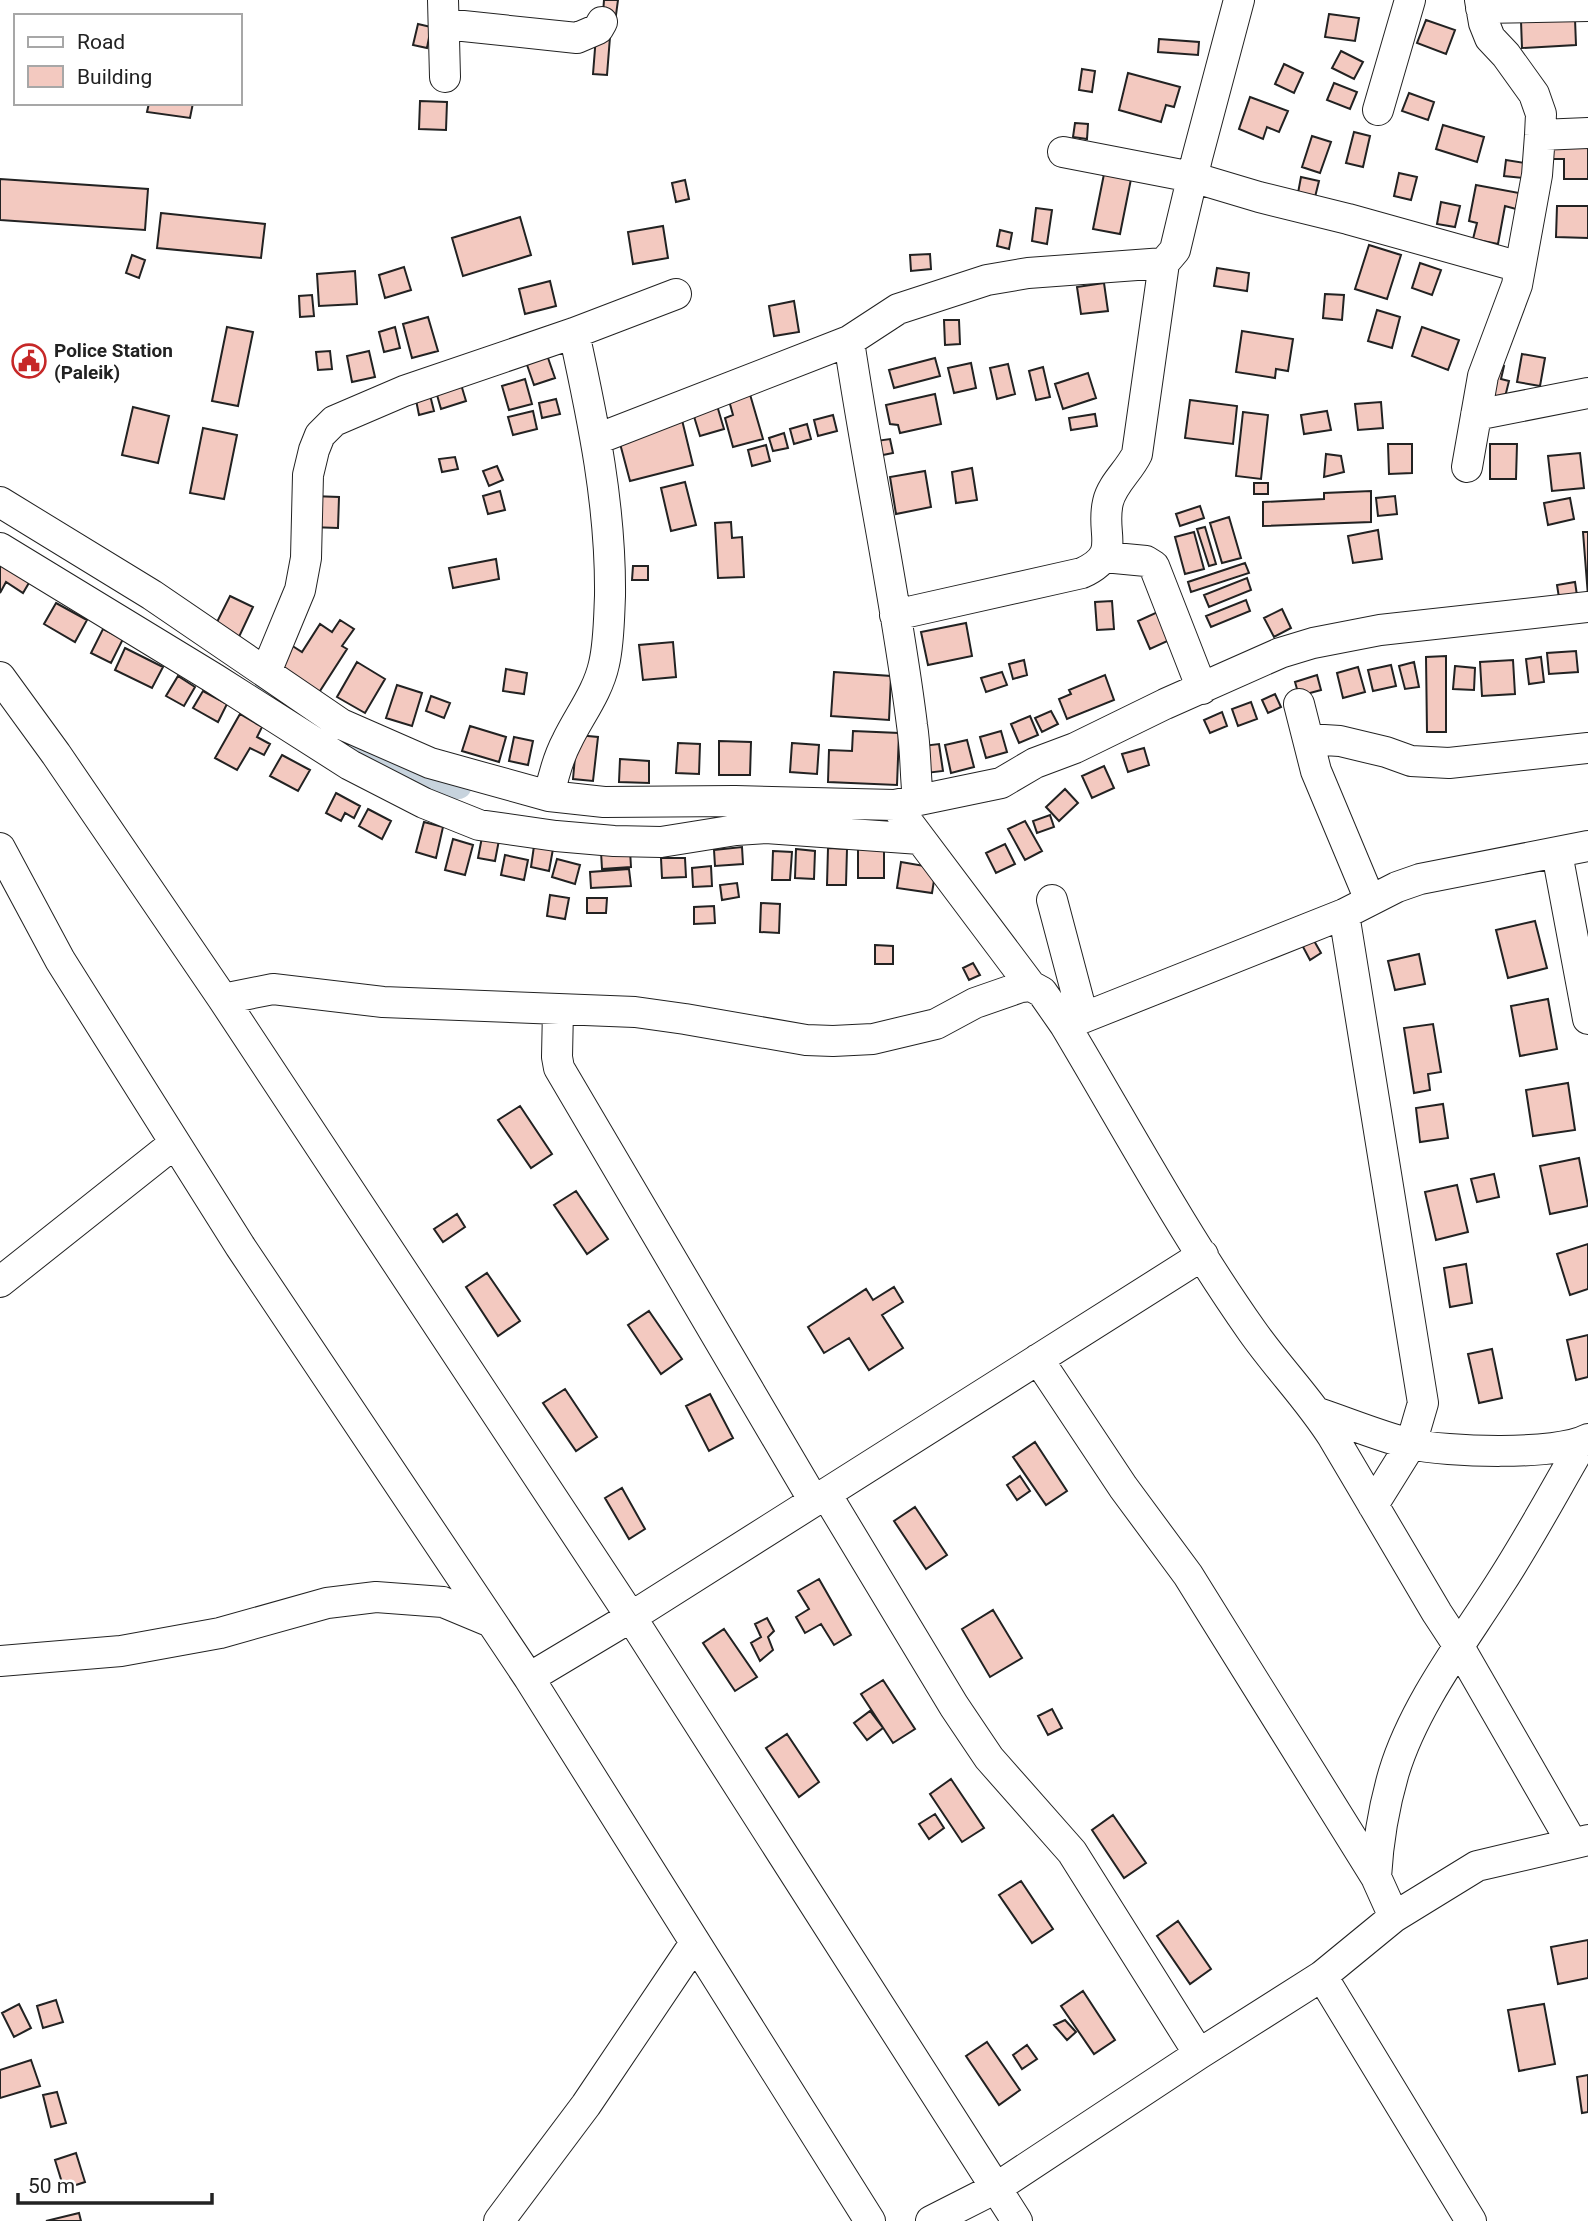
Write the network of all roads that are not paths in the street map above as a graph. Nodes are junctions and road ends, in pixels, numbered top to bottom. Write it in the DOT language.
graph roads {
  1 [pos="1239,0"];
  2 [pos="1410,0"];
  3 [pos="1481,4"];
  4 [pos="1588,6"];
  5 [pos="444,12"];
  6 [pos="602,22"];
  7 [pos="445,77"];
  8 [pos="1378,110"];
  9 [pos="1588,133"];
  10 [pos="1540,135"];
  11 [pos="1063,152"];
  12 [pos="1192,177"];
  13 [pos="1164,263"];
  14 [pos="1520,267"];
  15 [pos="676,294"];
  16 [pos="574,333"];
  17 [pos="849,341"];
  18 [pos="1588,393"];
  19 [pos="1476,415"];
  20 [pos="597,439"];
  21 [pos="1466,467"];
  22 [pos="0,502"];
  23 [pos="0,548"];
  24 [pos="1104,557"];
  25 [pos="1588,607"];
  26 [pos="895,615"];
  27 [pos="266,672"];
  28 [pos="0,677"];
  29 [pos="1202,689"];
  30 [pos="1299,705"];
  31 [pos="1308,739"];
  32 [pos="1588,748"];
  33 [pos="549,796"];
  34 [pos="906,802"];
  35 [pos="617,809"];
  36 [pos="917,835"];
  37 [pos="642,842"];
  38 [pos="1588,846"];
  39 [pos="0,848"];
  40 [pos="1557,853"];
  41 [pos="6,878"];
  42 [pos="1370,900"];
  43 [pos="1052,901"];
  44 [pos="1344,914"];
  45 [pos="1031,986"];
  46 [pos="223,999"];
  47 [pos="558,1009"];
  48 [pos="1588,1019"];
  49 [pos="1074,1021"];
  50 [pos="176,1143"];
  51 [pos="1203,1255"];
  52 [pos="0,1282"];
  53 [pos="1038,1359"];
  54 [pos="1318,1413"];
  55 [pos="1586,1441"];
  56 [pos="1411,1444"];
  57 [pos="820,1497"];
  58 [pos="1373,1505"];
  59 [pos="631,1617"];
  60 [pos="491,1622"];
  61 [pos="1458,1645"];
  62 [pos="0,1661"];
  63 [pos="529,1678"];
  64 [pos="1580,1842"];
  65 [pos="1376,1877"];
  66 [pos="1394,1917"];
  67 [pos="695,1943"];
  68 [pos="1322,1976"];
  69 [pos="1199,2054"];
  70 [pos="996,2188"];
  71 [pos="499,2221"];
  72 [pos="870,2221"];
  73 [pos="931,2221"];
  74 [pos="1017,2221"];
  75 [pos="1471,2221"];
  1 -- 12 [label="street"];
  2 -- 8 [label="street"];
  3 -- 4 [label="street"];
  3 -- 10 [label="street"];
  5 -- 6 [label="street"];
  5 -- 7 [label="street"];
  9 -- 10 [label="street"];
  10 -- 14 [label="street"];
  11 -- 12 [label="street"];
  12 -- 13 [label="street"];
  12 -- 14 [label="street"];
  13 -- 17 [label="street"];
  13 -- 24 [label="street"];
  14 -- 19 [label="street"];
  15 -- 16 [label="street"];
  16 -- 20 [label="street"];
  16 -- 27 [label="street"];
  17 -- 20 [label="street"];
  17 -- 26 [label="street"];
  18 -- 19 [label="street"];
  19 -- 21 [label="street"];
  20 -- 33 [label="street"];
  22 -- 27 [label="street"];
  23 -- 37 [label="street"];
  24 -- 26 [label="street"];
  24 -- 29 [label="street"];
  25 -- 29 [label="street"];
  26 -- 34 [label="street"];
  27 -- 33 [label="street"];
  28 -- 46 [label="street"];
  29 -- 34 [label="street"];
  30 -- 31 [label="street"];
  31 -- 32 [label="street"];
  31 -- 42 [label="street"];
  33 -- 35 [label="street"];
  34 -- 35 [label="street"];
  34 -- 36 [label="street"];
  35 -- 37 [label="street"];
  36 -- 37 [label="street"];
  36 -- 45 [label="street"];
  38 -- 40 [label="street"];
  39 -- 41 [label="street"];
  40 -- 42 [label="street"];
  40 -- 48 [label="street"];
  41 -- 50 [label="street"];
  42 -- 44 [label="street"];
  43 -- 49 [label="street"];
  44 -- 49 [label="street"];
  44 -- 56 [label="street"];
  45 -- 47 [label="street"];
  45 -- 49 [label="street"];
  46 -- 47 [label="street"];
  46 -- 59 [label="street"];
  47 -- 57 [label="street"];
  49 -- 51 [label="street"];
  50 -- 52 [label="street"];
  50 -- 60 [label="street"];
  51 -- 53 [label="street"];
  51 -- 54 [label="street"];
  53 -- 57 [label="street"];
  53 -- 65 [label="street"];
  54 -- 56 [label="street"];
  54 -- 58 [label="street"];
  55 -- 56 [label="street"];
  55 -- 61 [label="street"];
  56 -- 58 [label="street"];
  57 -- 59 [label="street"];
  57 -- 69 [label="street"];
  58 -- 61 [label="street"];
  59 -- 63 [label="street"];
  59 -- 70 [label="street"];
  60 -- 62 [label="street"];
  60 -- 63 [label="street"];
  61 -- 64 [label="street"];
  61 -- 65 [label="street"];
  63 -- 67 [label="street"];
  64 -- 66 [label="street"];
  65 -- 66 [label="street"];
  66 -- 68 [label="street"];
  67 -- 71 [label="street"];
  67 -- 72 [label="street"];
  68 -- 69 [label="street"];
  68 -- 75 [label="street"];
  69 -- 70 [label="street"];
  70 -- 73 [label="street"];
  70 -- 74 [label="street"];
}
